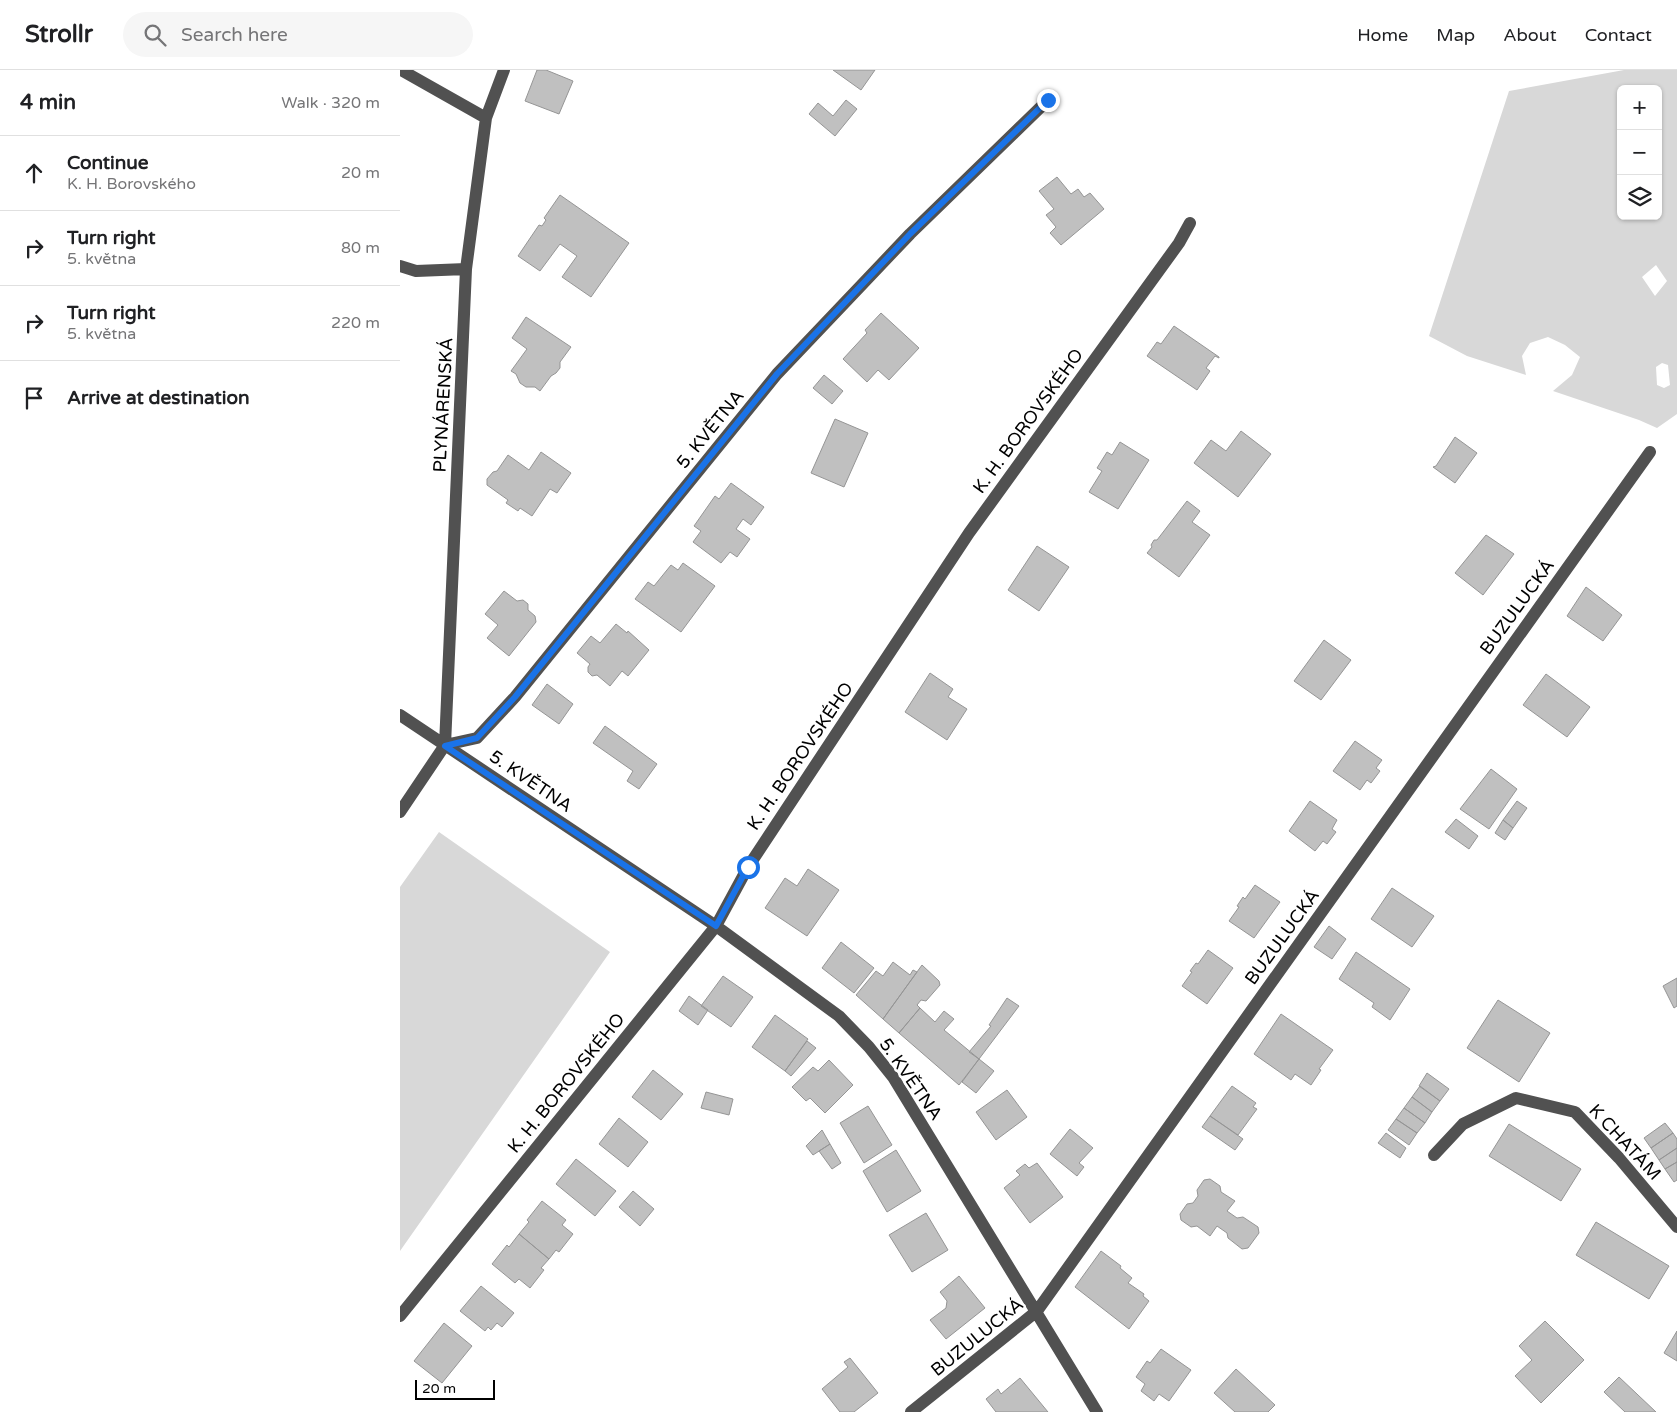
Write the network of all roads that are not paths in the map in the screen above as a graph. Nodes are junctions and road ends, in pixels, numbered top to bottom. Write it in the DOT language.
graph roads {
  1 [pos="401,70"];
  2 [pos="504,70"];
  3 [pos="1048,100"];
  4 [pos="486,118"];
  5 [pos="1190,223"];
  6 [pos="400,266"];
  7 [pos="466,269"];
  8 [pos="1650,452"];
  9 [pos="400,715"];
  10 [pos="445,746"];
  11 [pos="400,812"];
  12 [pos="716,926"];
  13 [pos="1434,1155"];
  14 [pos="1677,1227"];
  15 [pos="1037,1311"];
  16 [pos="400,1316"];
  17 [pos="911,1412"];
  18 [pos="1097,1412"];
  1 -- 4 [label="street"];
  2 -- 4 [label="street, PLYNÁRENSKÁ"];
  3 -- 10 [label="street, 5. KVĚTNA"];
  4 -- 7 [label="street, PLYNÁRENSKÁ"];
  5 -- 12 [label="street, K. H. BOROVSKÉHO"];
  6 -- 7 [label="street"];
  7 -- 10 [label="street, PLYNÁRENSKÁ"];
  8 -- 15 [label="street, BUZULUCKÁ"];
  9 -- 10 [label="street"];
  10 -- 11 [label="street"];
  10 -- 12 [label="street, 5. KVĚTNA"];
  12 -- 15 [label="street, 5. KVĚTNA"];
  12 -- 16 [label="street, K. H. BOROVSKÉHO"];
  13 -- 14 [label="street, K CHATÁM"];
  15 -- 17 [label="street, BUZULUCKÁ"];
  15 -- 18 [label="street, 5. KVĚTNA"];
}
